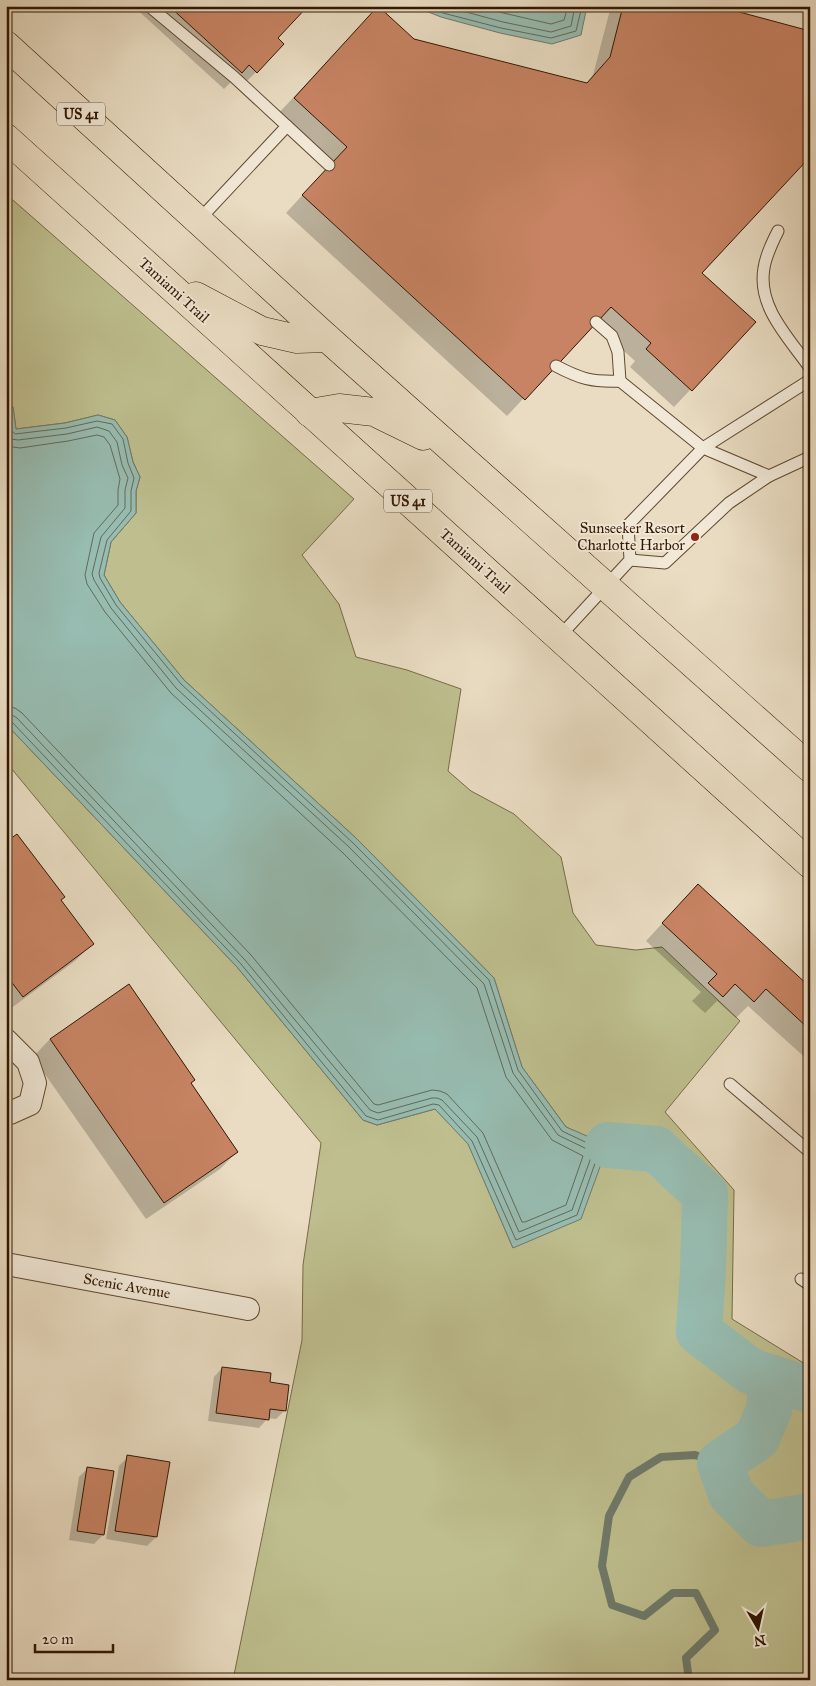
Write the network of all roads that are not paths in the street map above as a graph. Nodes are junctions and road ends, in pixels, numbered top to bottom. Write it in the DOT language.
graph roads {
  1 [pos="149,6"];
  2 [pos="6,45"];
  3 [pos="287,126"];
  4 [pos="6,138"];
  5 [pos="329,165"];
  6 [pos="198,221"];
  7 [pos="778,231"];
  8 [pos="160,277"];
  9 [pos="596,322"];
  10 [pos="327,338"];
  11 [pos="556,366"];
  12 [pos="810,368"];
  13 [pos="810,380"];
  14 [pos="620,381"];
  15 [pos="310,413"];
  16 [pos="703,448"];
  17 [pos="456,453"];
  18 [pos="810,458"];
  19 [pos="769,476"];
  20 [pos="630,560"];
  21 [pos="607,587"];
  22 [pos="560,636"];
  23 [pos="810,768"];
  24 [pos="810,864"];
  25 [pos="6,1040"];
  26 [pos="730,1084"];
  27 [pos="10,1113"];
  28 [pos="810,1152"];
  29 [pos="6,1264"];
  30 [pos="248,1309"];
  1 -- 3 [label="lane"];
  2 -- 6 [label="main road, US 41"];
  3 -- 5 [label="lane"];
  3 -- 6 [label="lane"];
  4 -- 8 [label="main road, Tamiami Trail / US 41"];
  6 -- 10 [label="main road, US 41"];
  7 -- 12 [label="lane"];
  8 -- 10 [label="main road"];
  8 -- 15 [label="main road, Tamiami Trail / US 41"];
  9 -- 14 [label="lane"];
  10 -- 17 [label="main road, US 41"];
  11 -- 14 [label="lane"];
  13 -- 16 [label="lane"];
  14 -- 16 [label="lane"];
  15 -- 17 [label="main road"];
  15 -- 22 [label="main road, Tamiami Trail / US 41"];
  16 -- 19 [label="lane"];
  16 -- 20 [label="lane"];
  17 -- 21 [label="main road, US 41"];
  18 -- 19 [label="lane"];
  19 -- 20 [label="lane"];
  20 -- 21 [label="lane"];
  21 -- 22 [label="lane"];
  21 -- 23 [label="main road, US 41"];
  22 -- 24 [label="main road, Tamiami Trail / US 41"];
  25 -- 27 [label="street"];
  26 -- 28 [label="lane"];
  29 -- 30 [label="street, Scenic Avenue"];
}
